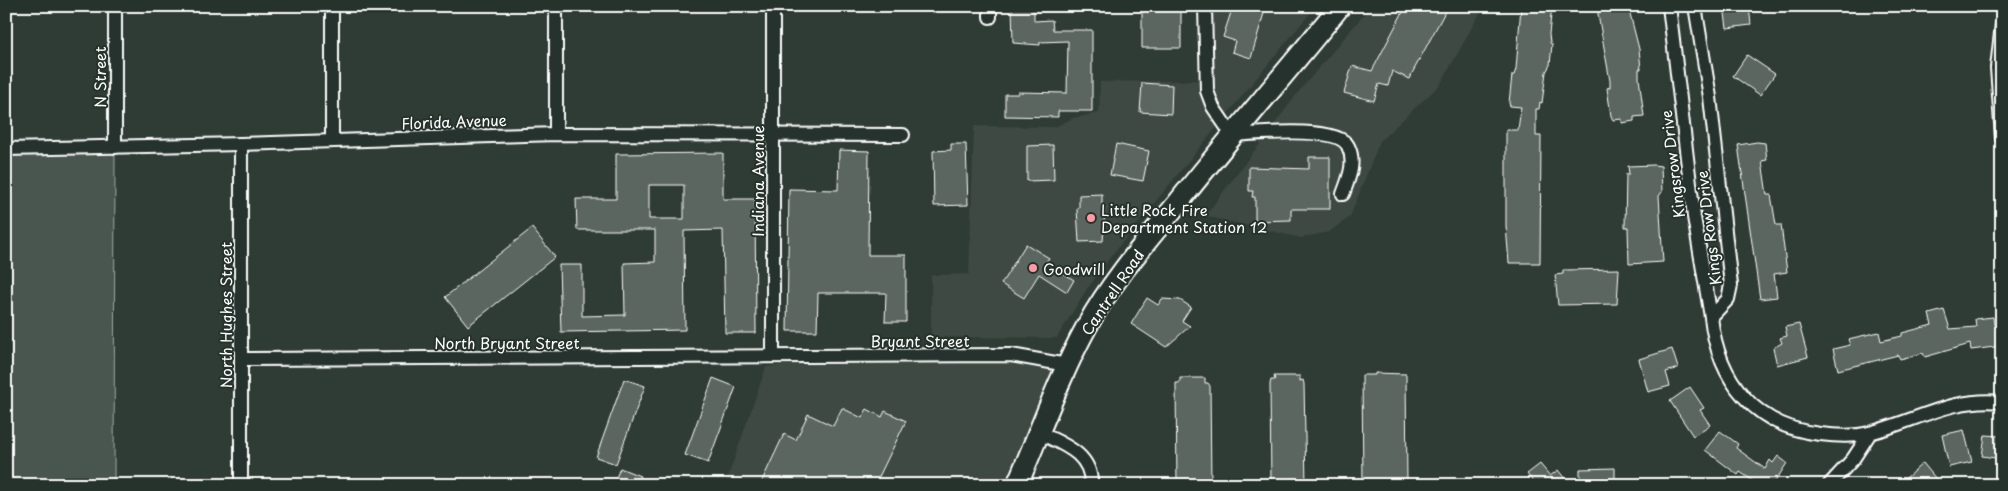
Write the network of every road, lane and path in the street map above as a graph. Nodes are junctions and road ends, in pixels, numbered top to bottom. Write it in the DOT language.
graph roads {
  1 [pos="115,6"];
  2 [pos="332,6"];
  3 [pos="556,6"];
  4 [pos="773,6"];
  5 [pos="1205,6"];
  6 [pos="1340,6"];
  7 [pos="1669,6"];
  8 [pos="1695,6"];
  9 [pos="2002,24"];
  10 [pos="556,134"];
  11 [pos="773,135"];
  12 [pos="903,135"];
  13 [pos="1232,135"];
  14 [pos="2002,138"];
  15 [pos="332,140"];
  16 [pos="241,144"];
  17 [pos="115,147"];
  18 [pos="6,149"];
  19 [pos="1343,194"];
  20 [pos="1711,317"];
  21 [pos="773,356"];
  22 [pos="241,360"];
  23 [pos="1067,365"];
  24 [pos="2002,402"];
  25 [pos="1038,432"];
  26 [pos="1870,433"];
  27 [pos="242,485"];
  28 [pos="1017,485"];
  29 [pos="1091,485"];
  30 [pos="1829,485"];
  1 -- 17 [label="street, N Street"];
  2 -- 15 [label="street"];
  3 -- 10 [label="street"];
  4 -- 11 [label="street, Indiana Avenue"];
  5 -- 13 [label="street"];
  6 -- 13 [label="main road, Cantrell Road"];
  7 -- 20 [label="street, Kingsrow Drive"];
  8 -- 20 [label="street, Kings Row Drive"];
  9 -- 14 [label="street"];
  10 -- 11 [label="street, Florida Avenue"];
  10 -- 15 [label="street, Florida Avenue"];
  11 -- 12 [label="street, Florida Avenue"];
  11 -- 21 [label="street, Indiana Avenue"];
  13 -- 19 [label="street"];
  13 -- 23 [label="main road, Cantrell Road"];
  15 -- 16 [label="street, Florida Avenue"];
  16 -- 17 [label="street, Florida Avenue"];
  16 -- 22 [label="street, North Hughes Street"];
  17 -- 18 [label="street, Florida Avenue"];
  20 -- 26 [label="street"];
  21 -- 22 [label="street, North Bryant Street"];
  21 -- 23 [label="street, Bryant Street"];
  22 -- 27 [label="street, North Hughes Street"];
  23 -- 25 [label="main road, Cantrell Road"];
  24 -- 26 [label="street"];
  25 -- 28 [label="main road, Cantrell Road"];
  25 -- 29 [label="street"];
  26 -- 30 [label="street"];
}
